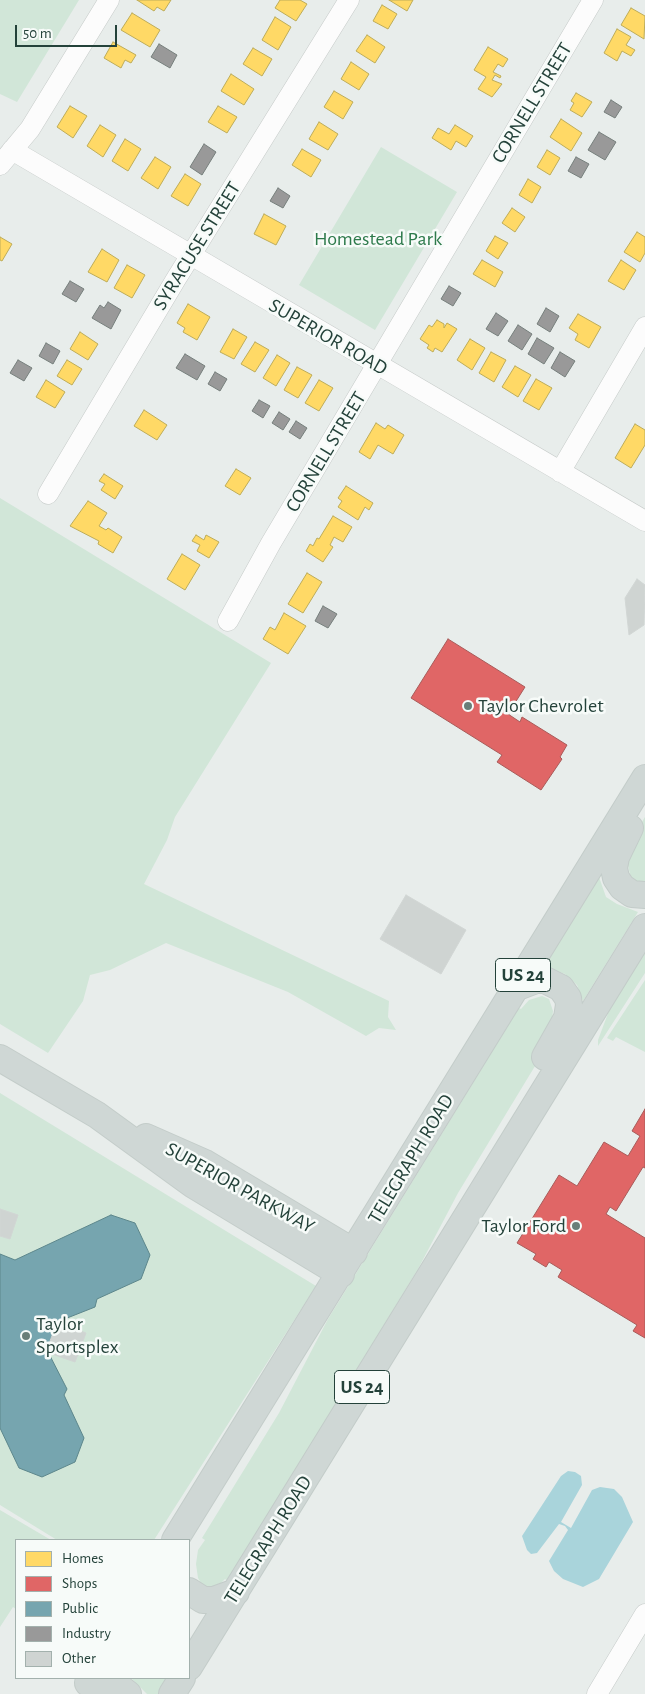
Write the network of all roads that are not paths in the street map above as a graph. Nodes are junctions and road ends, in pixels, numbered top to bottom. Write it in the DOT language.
graph roads {
  1 [pos="110,0"];
  2 [pos="349,0"];
  3 [pos="593,0"];
  4 [pos="6,158"];
  5 [pos="191,257"];
  6 [pos="645,327"];
  7 [pos="377,366"];
  8 [pos="560,472"];
  9 [pos="48,494"];
  10 [pos="645,521"];
  11 [pos="228,621"];
  12 [pos="645,778"];
  13 [pos="645,804"];
  14 [pos="645,895"];
  15 [pos="645,927"];
  16 [pos="515,988"];
  17 [pos="0,1058"];
  18 [pos="97,1115"];
  19 [pos="447,1248"];
  20 [pos="354,1252"];
  21 [pos="341,1274"];
  22 [pos="299,1340"];
  23 [pos="177,1539"];
  24 [pos="190,1548"];
  25 [pos="190,1592"];
  26 [pos="236,1592"];
  27 [pos="645,1614"];
  28 [pos="190,1665"];
  29 [pos="181,1679"];
  30 [pos="87,1685"];
  31 [pos="128,1694"];
  32 [pos="172,1694"];
  33 [pos="596,1694"];
  1 -- 4 [label="street"];
  2 -- 5 [label="street, SYRACUSE STREET"];
  3 -- 7 [label="street, CORNELL STREET"];
  4 -- 5 [label="street, SUPERIOR ROAD"];
  5 -- 7 [label="street, SUPERIOR ROAD"];
  5 -- 9 [label="street, SYRACUSE STREET"];
  6 -- 8 [label="street"];
  7 -- 8 [label="street, SUPERIOR ROAD"];
  7 -- 11 [label="street, CORNELL STREET"];
  8 -- 10 [label="street, SUPERIOR ROAD"];
  12 -- 16 [label="main road, TELEGRAPH ROAD / US 24"];
  13 -- 14 [label="main road"];
  15 -- 19 [label="main road, TELEGRAPH ROAD / US 24"];
  16 -- 19 [label="main road"];
  16 -- 20 [label="main road, TELEGRAPH ROAD / US 24"];
  17 -- 18 [label="main road, SUPERIOR PARKWAY"];
  18 -- 20 [label="main road, SUPERIOR PARKWAY"];
  18 -- 21 [label="main road, SUPERIOR PARKWAY"];
  19 -- 26 [label="main road, TELEGRAPH ROAD / US 24"];
  20 -- 21 [label="main road, TELEGRAPH ROAD / US 24"];
  21 -- 22 [label="main road, TELEGRAPH ROAD / US 24"];
  22 -- 23 [label="main road, TELEGRAPH ROAD / US 24"];
  22 -- 24 [label="main road"];
  25 -- 26 [label="main road"];
  26 -- 28 [label="main road, TELEGRAPH ROAD / US 24"];
  27 -- 33 [label="street"];
  29 -- 32 [label="main road"];
  30 -- 31 [label="main road"];
}
